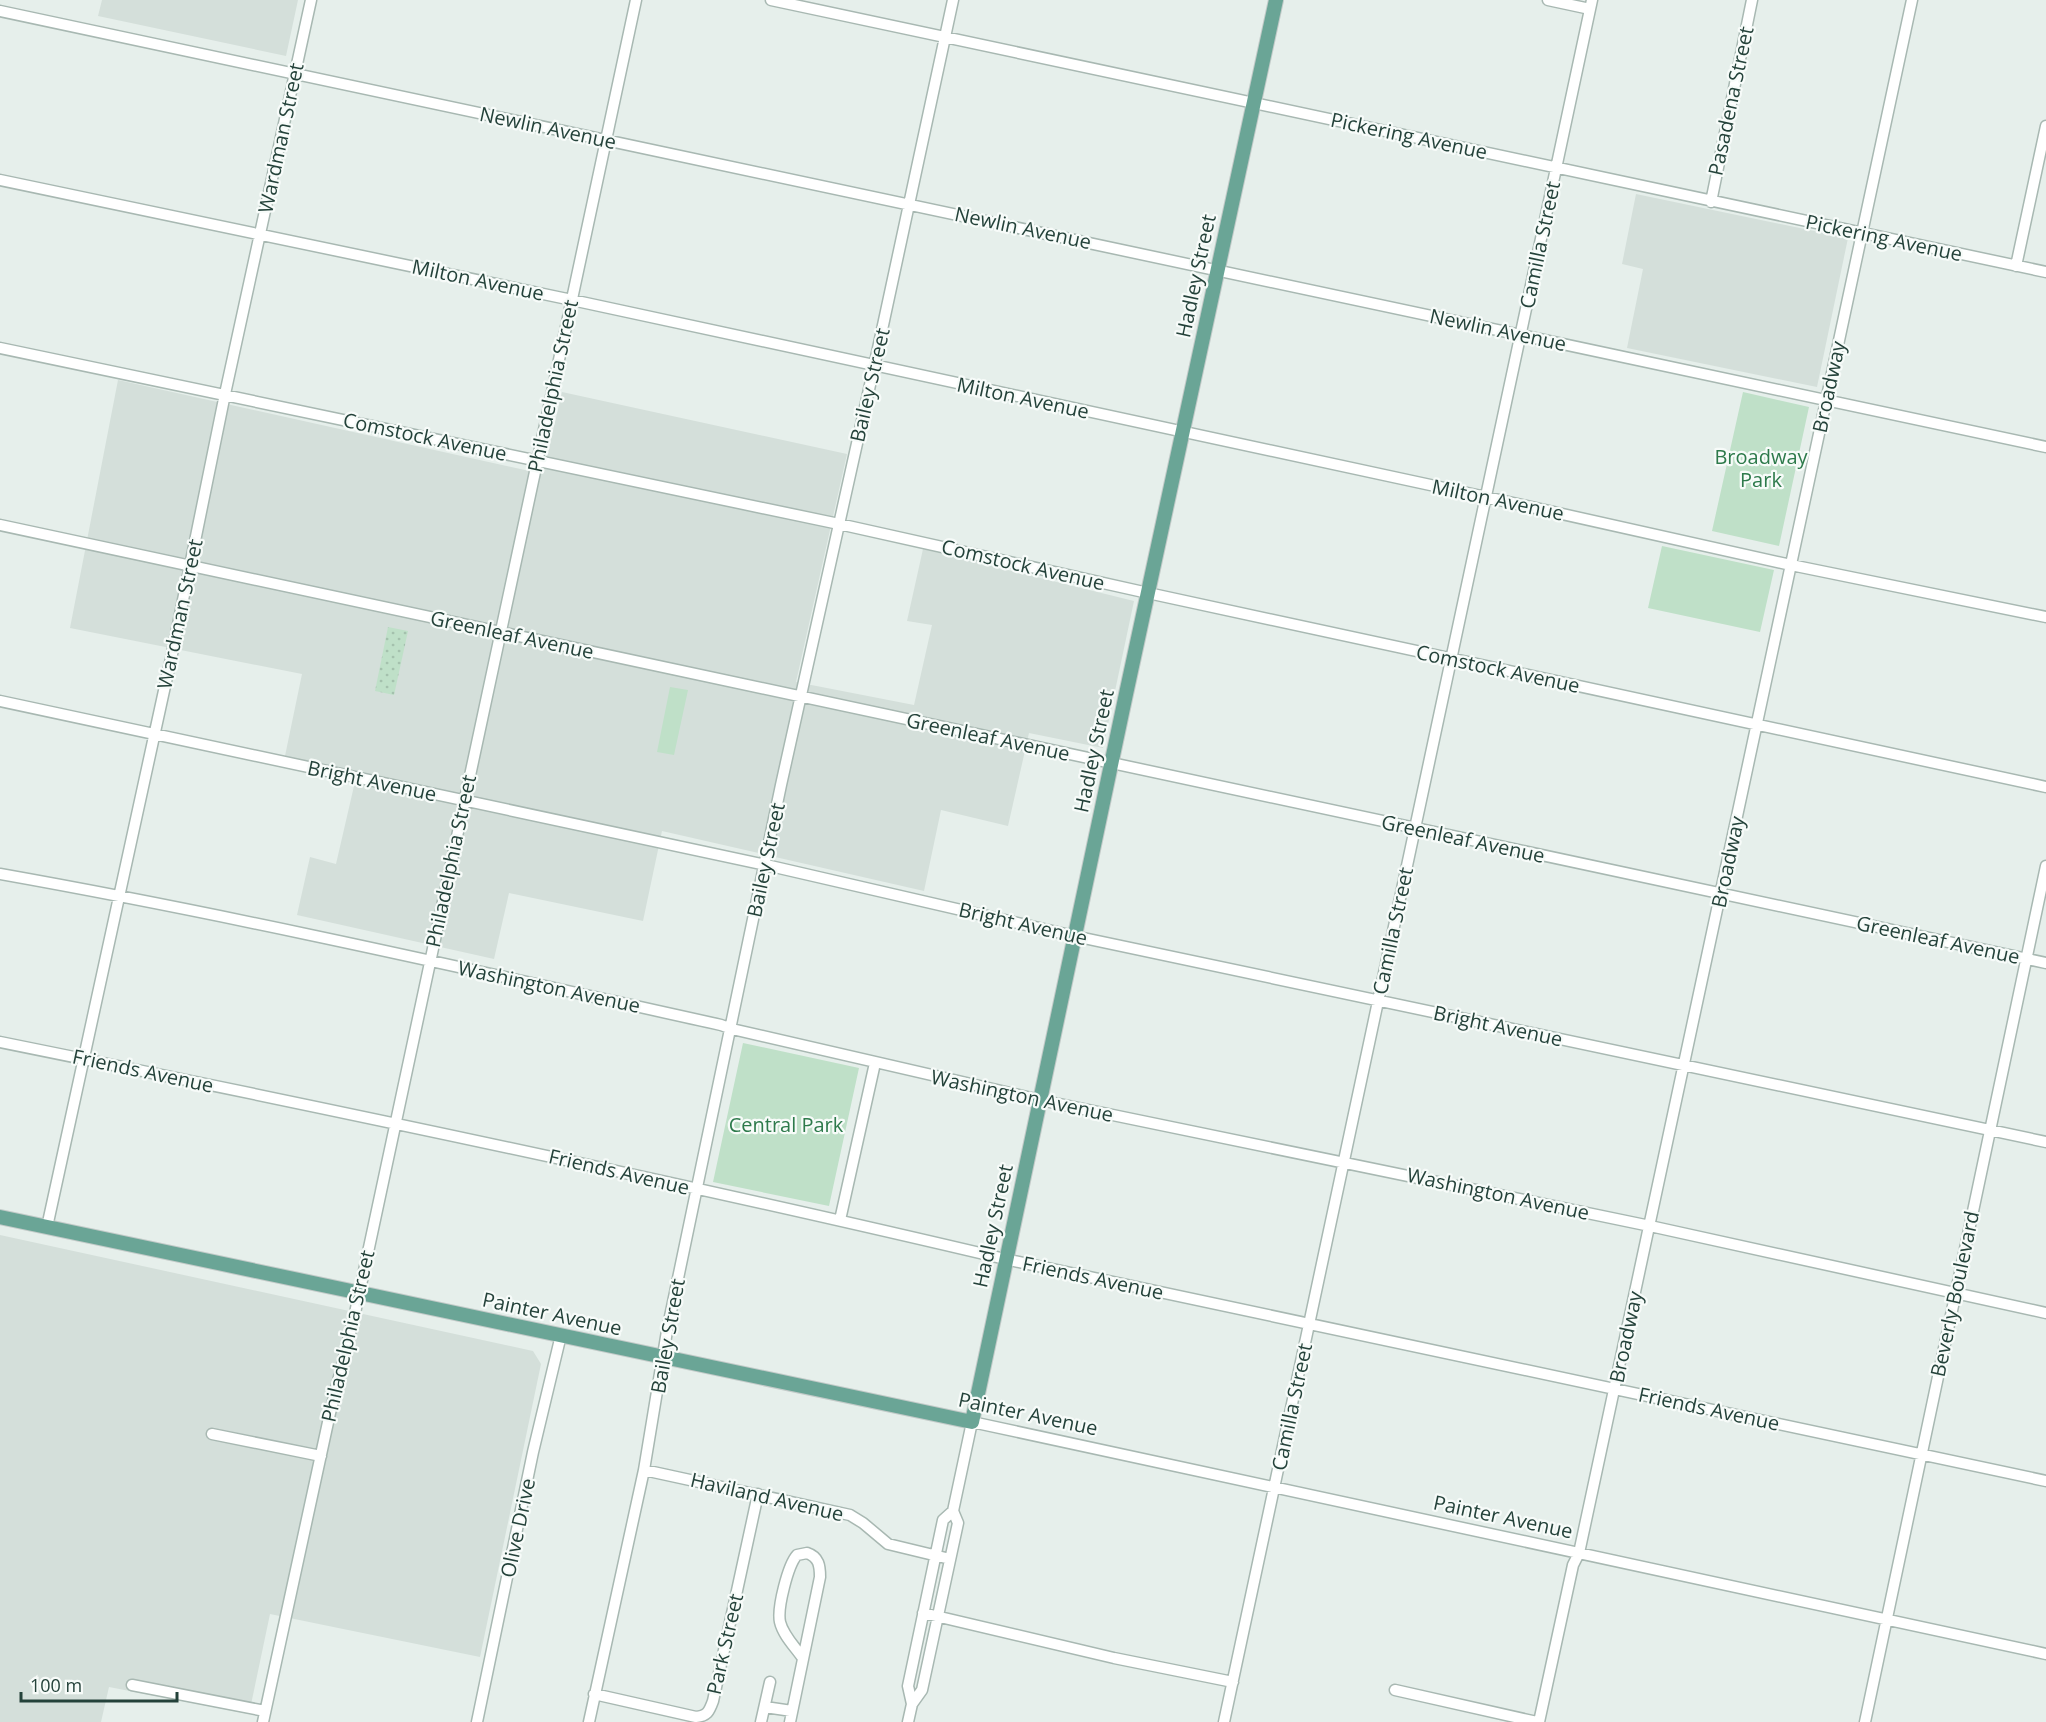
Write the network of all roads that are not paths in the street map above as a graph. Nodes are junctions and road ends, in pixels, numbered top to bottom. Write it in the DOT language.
graph roads {
  1 [pos="311,0"];
  2 [pos="636,0"];
  3 [pos="771,0"];
  4 [pos="953,0"];
  5 [pos="1276,0"];
  6 [pos="1548,0"];
  7 [pos="1752,0"];
  8 [pos="1912,0"];
  9 [pos="1591,5"];
  10 [pos="0,10"];
  11 [pos="945,37"];
  12 [pos="295,73"];
  13 [pos="1254,103"];
  14 [pos="2046,126"];
  15 [pos="606,141"];
  16 [pos="1556,168"];
  17 [pos="0,180"];
  18 [pos="1711,202"];
  19 [pos="910,204"];
  20 [pos="1862,233"];
  21 [pos="260,235"];
  22 [pos="2016,266"];
  23 [pos="1217,269"];
  24 [pos="2046,272"];
  25 [pos="572,300"];
  26 [pos="1521,334"];
  27 [pos="0,348"];
  28 [pos="874,367"];
  29 [pos="225,394"];
  30 [pos="1827,400"];
  31 [pos="1184,433"];
  32 [pos="2046,447"];
  33 [pos="537,460"];
  34 [pos="1486,497"];
  35 [pos="839,524"];
  36 [pos="0,525"];
  37 [pos="1791,565"];
  38 [pos="191,566"];
  39 [pos="1148,593"];
  40 [pos="2046,617"];
  41 [pos="500,633"];
  42 [pos="1451,660"];
  43 [pos="800,697"];
  44 [pos="0,701"];
  45 [pos="1757,724"];
  46 [pos="154,733"];
  47 [pos="1111,764"];
  48 [pos="2046,787"];
  49 [pos="464,801"];
  50 [pos="1415,828"];
  51 [pos="766,865"];
  52 [pos="2046,866"];
  53 [pos="0,874"];
  54 [pos="1721,893"];
  55 [pos="119,895"];
  56 [pos="1074,936"];
  57 [pos="2027,958"];
  58 [pos="430,961"];
  59 [pos="2046,963"];
  60 [pos="1379,1000"];
  61 [pos="732,1029"];
  62 [pos="0,1042"];
  63 [pos="83,1059"];
  64 [pos="875,1063"];
  65 [pos="1684,1066"];
  66 [pos="1040,1100"];
  67 [pos="395,1122"];
  68 [pos="1990,1129"];
  69 [pos="2046,1142"];
  70 [pos="1344,1162"];
  71 [pos="697,1190"];
  72 [pos="0,1217"];
  73 [pos="840,1220"];
  74 [pos="1650,1226"];
  75 [pos="47,1227"];
  76 [pos="1005,1259"];
  77 [pos="1955,1292"];
  78 [pos="359,1293"];
  79 [pos="2046,1312"];
  80 [pos="1310,1324"];
  81 [pos="561,1335"];
  82 [pos="663,1357"];
  83 [pos="1615,1389"];
  84 [pos="972,1422"];
  85 [pos="212,1434"];
  86 [pos="1920,1454"];
  87 [pos="321,1456"];
  88 [pos="644,1470"];
  89 [pos="2046,1481"];
  90 [pos="1274,1488"];
  91 [pos="758,1494"];
  92 [pos="953,1511"];
  93 [pos="1580,1553"];
  94 [pos="936,1556"];
  95 [pos="950,1559"];
  96 [pos="923,1613"];
  97 [pos="938,1616"];
  98 [pos="1887,1620"];
  99 [pos="2046,1654"];
  100 [pos="802,1657"];
  101 [pos="770,1682"];
  102 [pos="1233,1682"];
  103 [pos="132,1685"];
  104 [pos="1395,1690"];
  105 [pos="594,1694"];
  106 [pos="912,1704"];
  107 [pos="765,1707"];
  108 [pos="791,1716"];
  109 [pos="264,1717"];
  110 [pos="477,1722"];
  111 [pos="589,1722"];
  112 [pos="761,1722"];
  113 [pos="908,1722"];
  114 [pos="1224,1722"];
  115 [pos="1538,1722"];
  116 [pos="1865,1722"];
  1 -- 12 [label="street, Wardman Street"];
  2 -- 15 [label="street, Philadelphia Street"];
  3 -- 11 [label="street, Pickering Avenue"];
  4 -- 11 [label="street, Bailey Street"];
  5 -- 13 [label="main road, Hadley Street"];
  6 -- 9 [label="street"];
  7 -- 18 [label="street, Pasadena Street"];
  8 -- 20 [label="street, Broadway"];
  9 -- 16 [label="street, Camilla Street"];
  10 -- 12 [label="street, Newlin Avenue"];
  11 -- 13 [label="street, Pickering Avenue"];
  11 -- 19 [label="street, Bailey Street"];
  12 -- 15 [label="street, Newlin Avenue"];
  12 -- 21 [label="street, Wardman Street"];
  13 -- 16 [label="street, Pickering Avenue"];
  13 -- 23 [label="main road, Hadley Street"];
  14 -- 22 [label="street"];
  15 -- 19 [label="street, Newlin Avenue"];
  15 -- 25 [label="street, Philadelphia Street"];
  16 -- 18 [label="street, Pickering Avenue"];
  16 -- 26 [label="street, Camilla Street"];
  17 -- 21 [label="street, Milton Avenue"];
  18 -- 20 [label="street, Pickering Avenue"];
  19 -- 23 [label="street, Newlin Avenue"];
  19 -- 28 [label="street, Bailey Street"];
  20 -- 22 [label="street, Pickering Avenue"];
  20 -- 30 [label="street, Broadway"];
  21 -- 25 [label="street, Milton Avenue"];
  21 -- 29 [label="street, Wardman Street"];
  22 -- 24 [label="street, Pickering Avenue"];
  23 -- 26 [label="street, Newlin Avenue"];
  23 -- 31 [label="main road, Hadley Street"];
  25 -- 28 [label="street, Milton Avenue"];
  25 -- 33 [label="street, Philadelphia Street"];
  26 -- 30 [label="street, Newlin Avenue"];
  26 -- 34 [label="street, Camilla Street"];
  27 -- 29 [label="street, Comstock Avenue"];
  28 -- 31 [label="street, Milton Avenue"];
  28 -- 35 [label="street, Bailey Street"];
  29 -- 33 [label="street, Comstock Avenue"];
  29 -- 38 [label="street, Wardman Street"];
  30 -- 32 [label="street, Newlin Avenue"];
  30 -- 37 [label="street, Broadway"];
  31 -- 34 [label="street, Milton Avenue"];
  31 -- 39 [label="main road, Hadley Street"];
  33 -- 35 [label="street, Comstock Avenue"];
  33 -- 41 [label="street, Philadelphia Street"];
  34 -- 37 [label="street, Milton Avenue"];
  34 -- 42 [label="street, Camilla Street"];
  35 -- 39 [label="street, Comstock Avenue"];
  35 -- 43 [label="street, Bailey Street"];
  36 -- 38 [label="street, Greenleaf Avenue"];
  37 -- 40 [label="street, Milton Avenue"];
  37 -- 45 [label="street, Broadway"];
  38 -- 41 [label="street, Greenleaf Avenue"];
  38 -- 46 [label="street, Wardman Street"];
  39 -- 42 [label="street, Comstock Avenue"];
  39 -- 47 [label="main road, Hadley Street"];
  41 -- 43 [label="street, Greenleaf Avenue"];
  41 -- 49 [label="street, Philadelphia Street"];
  42 -- 45 [label="street, Comstock Avenue"];
  42 -- 50 [label="street, Camilla Street"];
  43 -- 47 [label="street, Greenleaf Avenue"];
  43 -- 51 [label="street, Bailey Street"];
  44 -- 46 [label="street, Bright Avenue"];
  45 -- 48 [label="street, Comstock Avenue"];
  45 -- 54 [label="street, Broadway"];
  46 -- 49 [label="street, Bright Avenue"];
  46 -- 55 [label="street, Wardman Street"];
  47 -- 50 [label="street, Greenleaf Avenue"];
  47 -- 56 [label="main road, Hadley Street"];
  49 -- 51 [label="street, Bright Avenue"];
  49 -- 58 [label="street, Philadelphia Street"];
  50 -- 54 [label="street, Greenleaf Avenue"];
  50 -- 60 [label="street, Camilla Street"];
  51 -- 56 [label="street, Bright Avenue"];
  51 -- 61 [label="street, Bailey Street"];
  52 -- 57 [label="street, Beverly Boulevard"];
  53 -- 55 [label="street, Washington Avenue"];
  54 -- 57 [label="street, Greenleaf Avenue"];
  54 -- 65 [label="street, Broadway"];
  55 -- 58 [label="street, Washington Avenue"];
  55 -- 63 [label="street, Wardman Street"];
  56 -- 60 [label="street, Bright Avenue"];
  56 -- 66 [label="main road, Hadley Street"];
  57 -- 59 [label="street, Greenleaf Avenue"];
  57 -- 68 [label="street, Beverly Boulevard"];
  58 -- 61 [label="street, Washington Avenue"];
  58 -- 67 [label="street, Philadelphia Street"];
  60 -- 65 [label="street, Bright Avenue"];
  60 -- 70 [label="street, Camilla Street"];
  61 -- 64 [label="street, Washington Avenue"];
  61 -- 71 [label="street, Bailey Street"];
  62 -- 63 [label="street, Friends Avenue"];
  63 -- 67 [label="street, Friends Avenue"];
  63 -- 75 [label="street, Wardman Street"];
  64 -- 66 [label="street, Washington Avenue"];
  64 -- 73 [label="street"];
  65 -- 68 [label="street, Bright Avenue"];
  65 -- 74 [label="street, Broadway"];
  66 -- 70 [label="street, Washington Avenue"];
  66 -- 76 [label="main road, Hadley Street"];
  67 -- 71 [label="street, Friends Avenue"];
  67 -- 78 [label="street, Philadelphia Street"];
  68 -- 69 [label="street, Bright Avenue"];
  68 -- 77 [label="street, Beverly Boulevard"];
  70 -- 74 [label="street, Washington Avenue"];
  70 -- 80 [label="street, Camilla Street"];
  71 -- 73 [label="street, Friends Avenue"];
  71 -- 82 [label="street, Bailey Street"];
  72 -- 75 [label="main road, Painter Avenue"];
  73 -- 76 [label="street, Friends Avenue"];
  74 -- 77 [label="street, Washington Avenue"];
  74 -- 83 [label="street, Broadway"];
  75 -- 78 [label="main road, Painter Avenue"];
  76 -- 80 [label="street, Friends Avenue"];
  76 -- 84 [label="main road, Hadley Street"];
  77 -- 79 [label="street, Washington Avenue"];
  77 -- 86 [label="street, Beverly Boulevard"];
  78 -- 81 [label="main road, Painter Avenue"];
  78 -- 87 [label="street, Philadelphia Street"];
  80 -- 83 [label="street, Friends Avenue"];
  80 -- 90 [label="street, Camilla Street"];
  81 -- 82 [label="main road, Painter Avenue"];
  81 -- 110 [label="street, Olive Drive"];
  82 -- 84 [label="main road, Painter Avenue"];
  82 -- 88 [label="street, Bailey Street"];
  83 -- 86 [label="street, Friends Avenue"];
  83 -- 93 [label="street, Broadway"];
  84 -- 90 [label="street, Painter Avenue"];
  84 -- 92 [label="street, Hadley Street"];
  85 -- 87 [label="street"];
  86 -- 89 [label="street, Friends Avenue"];
  86 -- 98 [label="street, Beverly Boulevard"];
  87 -- 109 [label="street, Philadelphia Street"];
  88 -- 91 [label="street, Haviland Avenue"];
  88 -- 105 [label="street, Bailey Street"];
  90 -- 93 [label="street, Painter Avenue"];
  90 -- 102 [label="street, Camilla Street"];
  91 -- 94 [label="street, Haviland Avenue"];
  91 -- 105 [label="street, Park Street"];
  92 -- 94 [label="street, Hadley Street"];
  92 -- 95 [label="street, Hadley Street"];
  93 -- 98 [label="street, Painter Avenue"];
  93 -- 115 [label="street, Broadway"];
  94 -- 95 [label="street, Haviland Avenue"];
  94 -- 96 [label="street, Hadley Street"];
  95 -- 97 [label="street, Hadley Street"];
  96 -- 97 [label="street"];
  96 -- 106 [label="street, Hadley Street"];
  97 -- 102 [label="street"];
  97 -- 106 [label="street, Hadley Street"];
  98 -- 99 [label="street, Painter Avenue"];
  98 -- 116 [label="street, Beverly Boulevard"];
  100 -- 100 [label="street"];
  100 -- 108 [label="street"];
  101 -- 107 [label="street"];
  102 -- 114 [label="street, Camilla Street"];
  103 -- 109 [label="street"];
  104 -- 115 [label="street"];
  105 -- 111 [label="street, Bailey Street"];
  106 -- 113 [label="street, Hadley Street"];
  107 -- 108 [label="street"];
  107 -- 112 [label="street"];
}
